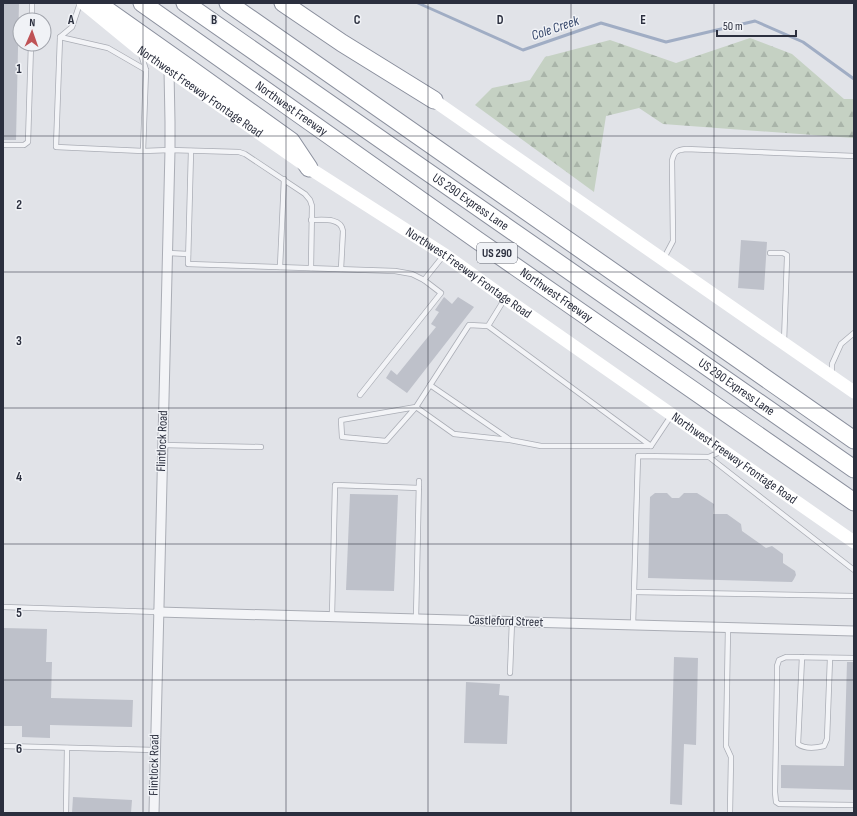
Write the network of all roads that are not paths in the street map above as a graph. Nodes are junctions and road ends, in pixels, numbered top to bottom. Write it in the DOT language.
graph roads {
  1 [pos="80,3"];
  2 [pos="83,3"];
  3 [pos="97,3"];
  4 [pos="142,3"];
  5 [pos="185,3"];
  6 [pos="228,3"];
  7 [pos="283,3"];
  8 [pos="298,3"];
  9 [pos="60,37"];
  10 [pos="139,49"];
  11 [pos="31,52"];
  12 [pos="146,70"];
  13 [pos="168,70"];
  14 [pos="434,100"];
  15 [pos="3,145"];
  16 [pos="170,150"];
  17 [pos="143,151"];
  18 [pos="191,151"];
  19 [pos="854,156"];
  20 [pos="309,168"];
  21 [pos="284,179"];
  22 [pos="311,220"];
  23 [pos="770,253"];
  24 [pos="168,254"];
  25 [pos="188,254"];
  26 [pos="444,255"];
  27 [pos="663,260"];
  28 [pos="280,267"];
  29 [pos="311,268"];
  30 [pos="341,269"];
  31 [pos="424,280"];
  32 [pos="505,298"];
  33 [pos="488,326"];
  34 [pos="854,333"];
  35 [pos="784,344"];
  36 [pos="832,377"];
  37 [pos="430,385"];
  38 [pos="854,392"];
  39 [pos="360,395"];
  40 [pos="416,407"];
  41 [pos="672,414"];
  42 [pos="510,440"];
  43 [pos="854,440"];
  44 [pos="162,445"];
  45 [pos="651,446"];
  46 [pos="262,447"];
  47 [pos="724,450"];
  48 [pos="709,457"];
  49 [pos="854,469"];
  50 [pos="419,481"];
  51 [pos="419,488"];
  52 [pos="854,502"];
  53 [pos="854,542"];
  54 [pos="854,570"];
  55 [pos="634,592"];
  56 [pos="854,596"];
  57 [pos="3,607"];
  58 [pos="158,612"];
  59 [pos="332,616"];
  60 [pos="416,619"];
  61 [pos="512,621"];
  62 [pos="633,625"];
  63 [pos="728,628"];
  64 [pos="854,631"];
  65 [pos="802,657"];
  66 [pos="830,658"];
  67 [pos="854,658"];
  68 [pos="510,673"];
  69 [pos="3,746"];
  70 [pos="67,748"];
  71 [pos="155,750"];
  72 [pos="854,805"];
  73 [pos="66,813"];
  74 [pos="154,813"];
  75 [pos="730,813"];
  1 -- 9 [label="lane"];
  2 -- 10 [label="main road, Northwest Freeway Frontage Road"];
  3 -- 20 [label="highway"];
  4 -- 52 [label="highway, Northwest Freeway / US 290"];
  5 -- 49 [label="highway, US 290 Express Lane"];
  6 -- 43 [label="highway"];
  7 -- 14 [label="highway"];
  8 -- 14 [label="main road"];
  9 -- 12 [label="lane"];
  9 -- 17 [label="lane"];
  10 -- 12 [label="lane"];
  10 -- 13 [label="main road, Northwest Freeway Frontage Road"];
  11 -- 15 [label="lane"];
  12 -- 17 [label="lane"];
  13 -- 16 [label="street, Flintlock Road"];
  13 -- 20 [label="main road, Northwest Freeway Frontage Road"];
  14 -- 27 [label="main road"];
  16 -- 17 [label="lane"];
  16 -- 18 [label="lane"];
  16 -- 24 [label="street, Flintlock Road"];
  18 -- 21 [label="lane"];
  18 -- 25 [label="lane"];
  19 -- 27 [label="lane"];
  20 -- 26 [label="main road, Northwest Freeway Frontage Road"];
  21 -- 22 [label="lane"];
  21 -- 28 [label="lane"];
  22 -- 29 [label="lane"];
  22 -- 30 [label="lane"];
  23 -- 35 [label="lane"];
  24 -- 25 [label="lane"];
  24 -- 44 [label="street, Flintlock Road"];
  25 -- 28 [label="lane"];
  26 -- 31 [label="lane"];
  26 -- 32 [label="main road, Northwest Freeway Frontage Road"];
  27 -- 35 [label="main road"];
  28 -- 29 [label="lane"];
  29 -- 30 [label="lane"];
  30 -- 31 [label="lane"];
  31 -- 39 [label="lane"];
  32 -- 33 [label="lane"];
  32 -- 41 [label="main road, Northwest Freeway Frontage Road"];
  33 -- 37 [label="lane"];
  33 -- 45 [label="lane"];
  34 -- 36 [label="lane"];
  35 -- 36 [label="main road"];
  36 -- 38 [label="main road"];
  37 -- 40 [label="lane"];
  37 -- 42 [label="lane"];
  40 -- 40 [label="lane"];
  40 -- 42 [label="lane"];
  41 -- 45 [label="lane"];
  41 -- 47 [label="main road, Northwest Freeway Frontage Road"];
  42 -- 45 [label="lane"];
  44 -- 46 [label="lane"];
  44 -- 58 [label="street, Flintlock Road"];
  47 -- 48 [label="lane"];
  47 -- 53 [label="main road, Northwest Freeway Frontage Road"];
  48 -- 54 [label="lane"];
  48 -- 55 [label="lane"];
  50 -- 51 [label="lane"];
  51 -- 59 [label="lane"];
  51 -- 60 [label="lane"];
  55 -- 56 [label="lane"];
  55 -- 62 [label="lane"];
  57 -- 58 [label="lane"];
  58 -- 59 [label="street, Castleford Street"];
  58 -- 71 [label="street, Flintlock Road"];
  59 -- 60 [label="street, Castleford Street"];
  60 -- 61 [label="street, Castleford Street"];
  61 -- 62 [label="street, Castleford Street"];
  61 -- 68 [label="lane"];
  62 -- 63 [label="street, Castleford Street"];
  63 -- 64 [label="street, Castleford Street"];
  63 -- 75 [label="lane"];
  65 -- 66 [label="lane"];
  65 -- 66 [label="lane"];
  65 -- 72 [label="lane"];
  66 -- 67 [label="lane"];
  69 -- 70 [label="lane"];
  70 -- 71 [label="lane"];
  70 -- 73 [label="lane"];
  71 -- 74 [label="street, Flintlock Road"];
}
